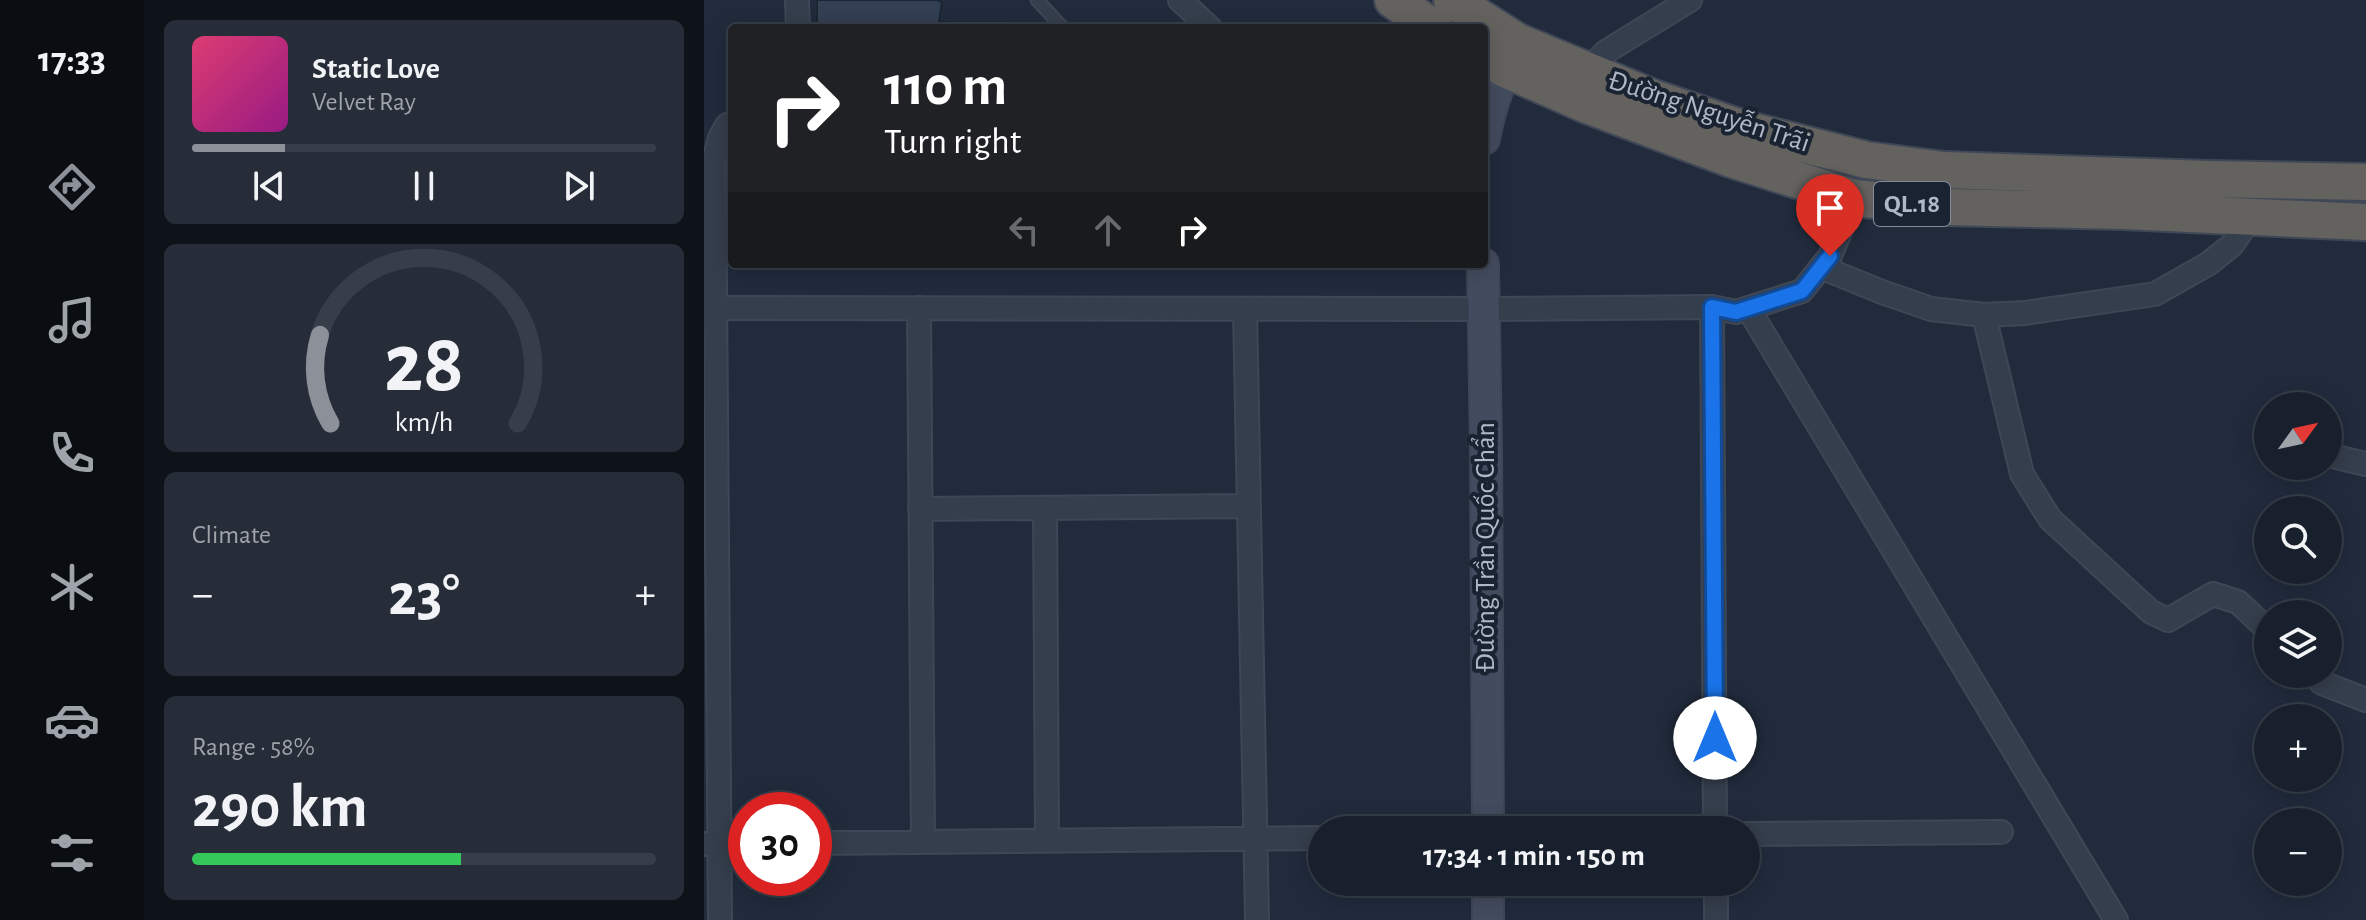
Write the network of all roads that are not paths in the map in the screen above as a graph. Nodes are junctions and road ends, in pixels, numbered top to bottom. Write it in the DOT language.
graph roads {
  1 [pos="797,0"];
  2 [pos="1037,0"];
  3 [pos="1180,0"];
  4 [pos="1393,0"];
  5 [pos="1452,0"];
  6 [pos="1690,0"];
  7 [pos="798,24"];
  8 [pos="1059,24"];
  9 [pos="1206,24"];
  10 [pos="1428,24"];
  11 [pos="1473,24"];
  12 [pos="1488,40"];
  13 [pos="1502,56"];
  14 [pos="1586,71"];
  15 [pos="1488,113"];
  16 [pos="728,125"];
  17 [pos="2366,182"];
  18 [pos="1854,198"];
  19 [pos="2251,217"];
  20 [pos="2366,222"];
  21 [pos="1483,268"];
  22 [pos="1823,268"];
  23 [pos="1712,307"];
  24 [pos="709,308"];
  25 [pos="919,308"];
  26 [pos="1748,308"];
  27 [pos="1245,309"];
  28 [pos="1484,309"];
  29 [pos="1984,315"];
  30 [pos="2342,458"];
  31 [pos="2366,464"];
  32 [pos="1249,506"];
  33 [pos="1045,508"];
  34 [pos="920,509"];
  35 [pos="2254,617"];
  36 [pos="2335,688"];
  37 [pos="2366,700"];
  38 [pos="1488,816"];
  39 [pos="1715,816"];
  40 [pos="2001,832"];
  41 [pos="1760,834"];
  42 [pos="1308,838"];
  43 [pos="1256,839"];
  44 [pos="1047,841"];
  45 [pos="923,842"];
  46 [pos="832,843"];
  47 [pos="712,844"];
  48 [pos="1488,896"];
  49 [pos="1716,896"];
  50 [pos="720,920"];
  51 [pos="1257,920"];
  52 [pos="1488,920"];
  53 [pos="1716,920"];
  54 [pos="2116,920"];
  1 -- 7 [label="street"];
  2 -- 8 [label="lane"];
  3 -- 9 [label="street"];
  4 -- 10 [label="highway"];
  5 -- 11 [label="highway, Đường Nguyễn Trãi / QL.18"];
  6 -- 14 [label="street"];
  12 -- 13 [label="highway, Đường Nguyễn Trãi / QL.18"];
  13 -- 14 [label="highway, Đường Nguyễn Trãi / QL.18"];
  13 -- 15 [label="main road"];
  13 -- 18 [label="highway, Đường Nguyễn Trãi / QL.18"];
  14 -- 17 [label="highway, Đường Nguyễn Trãi / QL.18"];
  16 -- 24 [label="street"];
  18 -- 19 [label="highway, Đường Nguyễn Trãi / QL.18"];
  18 -- 22 [label="street"];
  19 -- 20 [label="highway, Đường Nguyễn Trãi / QL.18"];
  19 -- 29 [label="street"];
  21 -- 28 [label="main road, Đường Trần Quốc Chẩn"];
  22 -- 26 [label="street"];
  22 -- 29 [label="street"];
  23 -- 26 [label="street"];
  23 -- 28 [label="street"];
  23 -- 39 [label="street"];
  24 -- 25 [label="street"];
  24 -- 47 [label="street"];
  25 -- 27 [label="street"];
  25 -- 34 [label="street"];
  26 -- 54 [label="street"];
  27 -- 28 [label="street"];
  27 -- 32 [label="street"];
  28 -- 38 [label="main road, Đường Trần Quốc Chẩn"];
  29 -- 35 [label="street"];
  30 -- 31 [label="street"];
  32 -- 33 [label="street"];
  32 -- 43 [label="street"];
  33 -- 34 [label="street"];
  33 -- 44 [label="street"];
  34 -- 45 [label="street"];
  36 -- 37 [label="street"];
  40 -- 41 [label="street"];
  42 -- 43 [label="street"];
  43 -- 44 [label="street"];
  43 -- 51 [label="street"];
  44 -- 45 [label="street"];
  45 -- 46 [label="street"];
  47 -- 50 [label="street"];
  48 -- 52 [label="main road"];
  49 -- 53 [label="street"];
}
